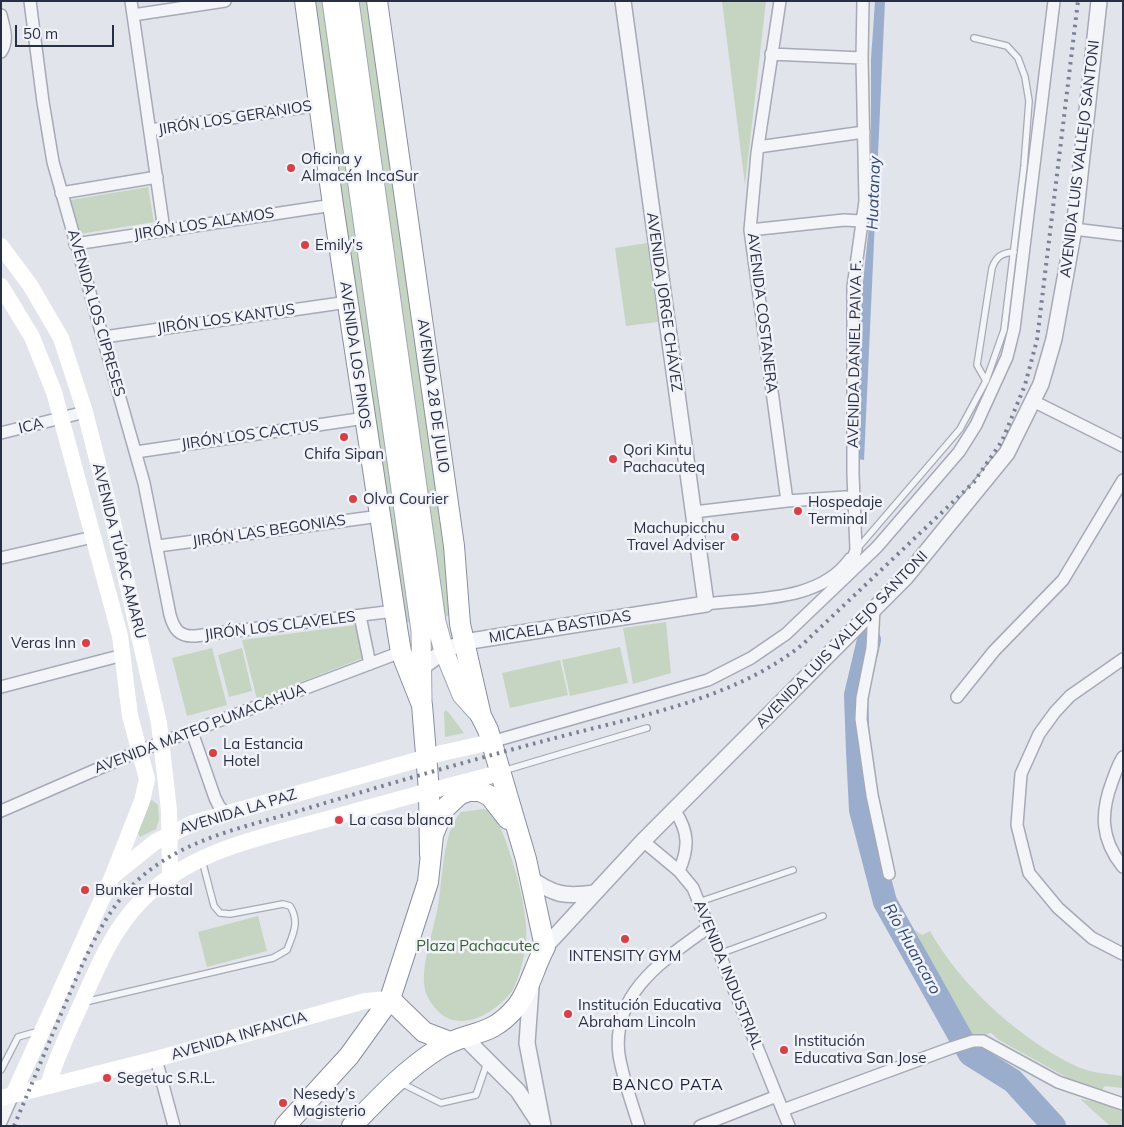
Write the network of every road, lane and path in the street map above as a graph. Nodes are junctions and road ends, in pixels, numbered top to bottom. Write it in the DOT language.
graph roads {
  1 [pos="30,1"];
  2 [pos="131,1"];
  3 [pos="226,1"];
  4 [pos="305,1"];
  5 [pos="332,1"];
  6 [pos="349,1"];
  7 [pos="378,1"];
  8 [pos="623,1"];
  9 [pos="780,1"];
  10 [pos="863,1"];
  11 [pos="1054,1"];
  12 [pos="1099,1"];
  13 [pos="1,14"];
  14 [pos="133,15"];
  15 [pos="974,38"];
  16 [pos="1,52"];
  17 [pos="772,54"];
  18 [pos="862,58"];
  19 [pos="319,105"];
  20 [pos="150,130"];
  21 [pos="864,132"];
  22 [pos="758,147"];
  23 [pos="157,178"];
  24 [pos="61,193"];
  25 [pos="333,205"];
  26 [pos="862,221"];
  27 [pos="1074,229"];
  28 [pos="164,230"];
  29 [pos="750,230"];
  30 [pos="1123,235"];
  31 [pos="75,244"];
  32 [pos="1,246"];
  33 [pos="1014,252"];
  34 [pos="1,286"];
  35 [pos="348,302"];
  36 [pos="104,337"];
  37 [pos="986,381"];
  38 [pos="1033,401"];
  39 [pos="85,412"];
  40 [pos="62,418"];
  41 [pos="364,418"];
  42 [pos="1,433"];
  43 [pos="1123,446"];
  44 [pos="136,452"];
  45 [pos="1123,480"];
  46 [pos="854,498"];
  47 [pos="787,501"];
  48 [pos="694,512"];
  49 [pos="380,516"];
  50 [pos="93,537"];
  51 [pos="158,546"];
  52 [pos="856,550"];
  53 [pos="1,558"];
  54 [pos="843,581"];
  55 [pos="706,604"];
  56 [pos="874,608"];
  57 [pos="394,611"];
  58 [pos="360,616"];
  59 [pos="172,623"];
  60 [pos="464,642"];
  61 [pos="444,651"];
  62 [pos="401,652"];
  63 [pos="123,655"];
  64 [pos="1123,659"];
  65 [pos="370,664"];
  66 [pos="421,668"];
  67 [pos="1,687"];
  68 [pos="957,697"];
  69 [pos="422,705"];
  70 [pos="481,716"];
  71 [pos="647,728"];
  72 [pos="192,732"];
  73 [pos="491,742"];
  74 [pos="162,743"];
  75 [pos="139,751"];
  76 [pos="1123,757"];
  77 [pos="426,758"];
  78 [pos="499,773"];
  79 [pos="429,791"];
  80 [pos="142,801"];
  81 [pos="168,803"];
  82 [pos="1,811"];
  83 [pos="675,811"];
  84 [pos="226,814"];
  85 [pos="194,823"];
  86 [pos="170,833"];
  87 [pos="643,842"];
  88 [pos="430,855"];
  89 [pos="202,858"];
  90 [pos="1123,867"];
  91 [pos="528,869"];
  92 [pos="793,870"];
  93 [pos="679,871"];
  94 [pos="888,874"];
  95 [pos="170,876"];
  96 [pos="112,877"];
  97 [pos="594,893"];
  98 [pos="699,902"];
  99 [pos="822,916"];
  100 [pos="709,927"];
  101 [pos="545,947"];
  102 [pos="720,954"];
  103 [pos="1123,954"];
  104 [pos="534,966"];
  105 [pos="390,999"];
  106 [pos="82,1003"];
  107 [pos="43,1030"];
  108 [pos="457,1040"];
  109 [pos="156,1059"];
  110 [pos="488,1059"];
  111 [pos="1,1070"];
  112 [pos="396,1081"];
  113 [pos="48,1086"];
  114 [pos="776,1096"];
  115 [pos="7,1097"];
  116 [pos="1123,1104"];
  117 [pos="783,1110"];
  118 [pos="1,1122"];
  119 [pos="174,1126"];
  120 [pos="284,1126"];
  121 [pos="352,1126"];
  122 [pos="542,1126"];
  123 [pos="639,1126"];
  124 [pos="700,1126"];
  125 [pos="789,1126"];
  1 -- 24 [label="street, AVENIDA LOS CIPRESES"];
  2 -- 14 [label="street"];
  3 -- 14 [label="street"];
  4 -- 19 [label="highway, AVENIDA LOS PINOS"];
  5 -- 66 [label="main road"];
  6 -- 61 [label="main road, AVENIDA 28 DE JULIO"];
  7 -- 60 [label="highway, AVENIDA 28 DE JULIO"];
  8 -- 48 [label="street, AVENIDA JORGE CHÁVEZ"];
  9 -- 17 [label="street, AVENIDA COSTANERA"];
  10 -- 18 [label="street, AVENIDA DANIEL PAIVA F."];
  11 -- 54 [label="street"];
  12 -- 27 [label="street, AVENIDA LUIS VALLEJO SANTONI"];
  13 -- 16 [label="street"];
  14 -- 20 [label="street"];
  15 -- 33 [label="lane"];
  17 -- 18 [label="street"];
  17 -- 22 [label="street, AVENIDA COSTANERA"];
  18 -- 21 [label="street, AVENIDA DANIEL PAIVA F."];
  19 -- 20 [label="street, JIRÓN LOS GERANIOS"];
  19 -- 25 [label="highway, AVENIDA LOS PINOS"];
  20 -- 23 [label="street"];
  21 -- 22 [label="street"];
  21 -- 26 [label="street, AVENIDA DANIEL PAIVA F."];
  22 -- 29 [label="street, AVENIDA COSTANERA"];
  23 -- 24 [label="street"];
  23 -- 28 [label="street"];
  24 -- 31 [label="street, AVENIDA LOS CIPRESES"];
  25 -- 28 [label="street, JIRÓN LOS ALAMOS"];
  25 -- 35 [label="highway, AVENIDA LOS PINOS"];
  26 -- 29 [label="street"];
  26 -- 46 [label="street, AVENIDA DANIEL PAIVA F."];
  27 -- 30 [label="street"];
  27 -- 38 [label="street, AVENIDA LUIS VALLEJO SANTONI"];
  28 -- 31 [label="street, JIRÓN LOS ALAMOS"];
  29 -- 47 [label="street, AVENIDA COSTANERA"];
  31 -- 36 [label="street, AVENIDA LOS CIPRESES"];
  32 -- 39 [label="main road, AVENIDA TÚPAC AMARU"];
  33 -- 37 [label="lane"];
  33 -- 37 [label="lane"];
  34 -- 40 [label="main road, AVENIDA TÚPAC AMARU"];
  35 -- 36 [label="street, JIRÓN LOS KANTUS"];
  35 -- 41 [label="highway, AVENIDA LOS PINOS"];
  36 -- 44 [label="street, AVENIDA LOS CIPRESES"];
  37 -- 52 [label="lane"];
  38 -- 43 [label="street"];
  38 -- 56 [label="street, AVENIDA LUIS VALLEJO SANTONI"];
  39 -- 40 [label="street, ICA"];
  39 -- 74 [label="main road, AVENIDA TÚPAC AMARU"];
  40 -- 42 [label="street, ICA"];
  40 -- 50 [label="main road, AVENIDA TÚPAC AMARU"];
  41 -- 44 [label="street, JIRÓN LOS CACTUS"];
  41 -- 49 [label="highway, AVENIDA LOS PINOS"];
  44 -- 51 [label="street, AVENIDA LOS CIPRESES"];
  45 -- 68 [label="street"];
  46 -- 47 [label="street"];
  46 -- 52 [label="street, AVENIDA DANIEL PAIVA F."];
  47 -- 48 [label="street"];
  48 -- 55 [label="street, AVENIDA JORGE CHÁVEZ"];
  49 -- 51 [label="street, JIRÓN LAS BEGONIAS"];
  49 -- 57 [label="highway, AVENIDA LOS PINOS"];
  50 -- 53 [label="street"];
  50 -- 63 [label="main road, AVENIDA TÚPAC AMARU"];
  51 -- 59 [label="street, AVENIDA LOS CIPRESES"];
  52 -- 54 [label="street"];
  52 -- 55 [label="street"];
  54 -- 73 [label="street"];
  55 -- 60 [label="street, MICAELA BASTIDAS"];
  56 -- 83 [label="street, AVENIDA LUIS VALLEJO SANTONI"];
  56 -- 94 [label="street"];
  57 -- 58 [label="street, JIRÓN LOS CLAVELES"];
  57 -- 62 [label="highway, AVENIDA LOS PINOS"];
  58 -- 59 [label="street, JIRÓN LOS CLAVELES"];
  58 -- 65 [label="street"];
  60 -- 61 [label="street, MICAELA BASTIDAS"];
  60 -- 70 [label="highway, AVENIDA 28 DE JULIO"];
  61 -- 66 [label="street, MICAELA BASTIDAS"];
  61 -- 70 [label="main road, AVENIDA 28 DE JULIO"];
  62 -- 65 [label="street, AVENIDA MATEO PUMACAHUA"];
  62 -- 69 [label="highway, AVENIDA LOS PINOS"];
  63 -- 67 [label="street"];
  63 -- 75 [label="main road, AVENIDA TÚPAC AMARU"];
  64 -- 103 [label="street"];
  65 -- 72 [label="street, AVENIDA MATEO PUMACAHUA"];
  66 -- 69 [label="main road"];
  69 -- 77 [label="highway, AVENIDA LOS PINOS"];
  70 -- 73 [label="highway"];
  71 -- 78 [label="lane"];
  72 -- 74 [label="street, AVENIDA MATEO PUMACAHUA"];
  72 -- 84 [label="street"];
  73 -- 77 [label="main road, AVENIDA LA PAZ"];
  73 -- 78 [label="highway"];
  74 -- 75 [label="street, AVENIDA MATEO PUMACAHUA"];
  74 -- 81 [label="main road, AVENIDA TÚPAC AMARU"];
  75 -- 80 [label="main road, AVENIDA TÚPAC AMARU"];
  75 -- 82 [label="street, AVENIDA MATEO PUMACAHUA"];
  76 -- 90 [label="street"];
  77 -- 79 [label="highway, AVENIDA LOS PINOS"];
  77 -- 84 [label="main road, AVENIDA LA PAZ"];
  78 -- 79 [label="main road, AVENIDA LA PAZ"];
  78 -- 91 [label="highway"];
  79 -- 88 [label="highway, AVENIDA LOS PINOS"];
  79 -- 89 [label="main road, AVENIDA LA PAZ"];
  80 -- 81 [label="main road"];
  80 -- 96 [label="main road, AVENIDA TÚPAC AMARU"];
  81 -- 85 [label="main road"];
  81 -- 86 [label="main road, AVENIDA TÚPAC AMARU"];
  83 -- 87 [label="street, AVENIDA LUIS VALLEJO SANTONI"];
  83 -- 93 [label="street"];
  84 -- 85 [label="main road, AVENIDA LA PAZ"];
  85 -- 86 [label="main road, AVENIDA LA PAZ"];
  86 -- 95 [label="main road, AVENIDA TÚPAC AMARU"];
  86 -- 96 [label="main road, AVENIDA LA PAZ"];
  87 -- 93 [label="street, AVENIDA INDUSTRIAL"];
  87 -- 97 [label="street, AVENIDA LUIS VALLEJO SANTONI"];
  88 -- 91 [label="highway"];
  88 -- 105 [label="highway"];
  89 -- 95 [label="main road, AVENIDA LA PAZ"];
  89 -- 106 [label="lane"];
  91 -- 97 [label="street"];
  91 -- 101 [label="highway"];
  92 -- 98 [label="lane"];
  93 -- 98 [label="street, AVENIDA INDUSTRIAL"];
  95 -- 106 [label="main road, AVENIDA LA PAZ"];
  96 -- 107 [label="main road, AVENIDA LA PAZ"];
  97 -- 101 [label="street, AVENIDA LUIS VALLEJO SANTONI"];
  98 -- 100 [label="street, AVENIDA INDUSTRIAL"];
  99 -- 102 [label="lane"];
  100 -- 102 [label="street, AVENIDA INDUSTRIAL"];
  100 -- 123 [label="street"];
  101 -- 104 [label="highway"];
  102 -- 114 [label="street, AVENIDA INDUSTRIAL"];
  104 -- 108 [label="highway"];
  104 -- 122 [label="street"];
  105 -- 108 [label="highway"];
  105 -- 109 [label="main road, AVENIDA INFANCIA"];
  105 -- 120 [label="highway"];
  106 -- 113 [label="main road, AVENIDA LA PAZ"];
  107 -- 111 [label="lane"];
  107 -- 115 [label="main road, AVENIDA LA PAZ"];
  108 -- 110 [label="street"];
  108 -- 112 [label="highway"];
  109 -- 113 [label="main road, AVENIDA INFANCIA"];
  109 -- 119 [label="street"];
  110 -- 112 [label="lane"];
  110 -- 122 [label="street"];
  112 -- 121 [label="highway"];
  113 -- 115 [label="main road, AVENIDA INFANCIA"];
  114 -- 117 [label="street, AVENIDA INDUSTRIAL"];
  114 -- 124 [label="street"];
  115 -- 118 [label="street, AVENIDA LA PAZ"];
  116 -- 117 [label="street"];
  117 -- 125 [label="street, AVENIDA INDUSTRIAL"];
}
